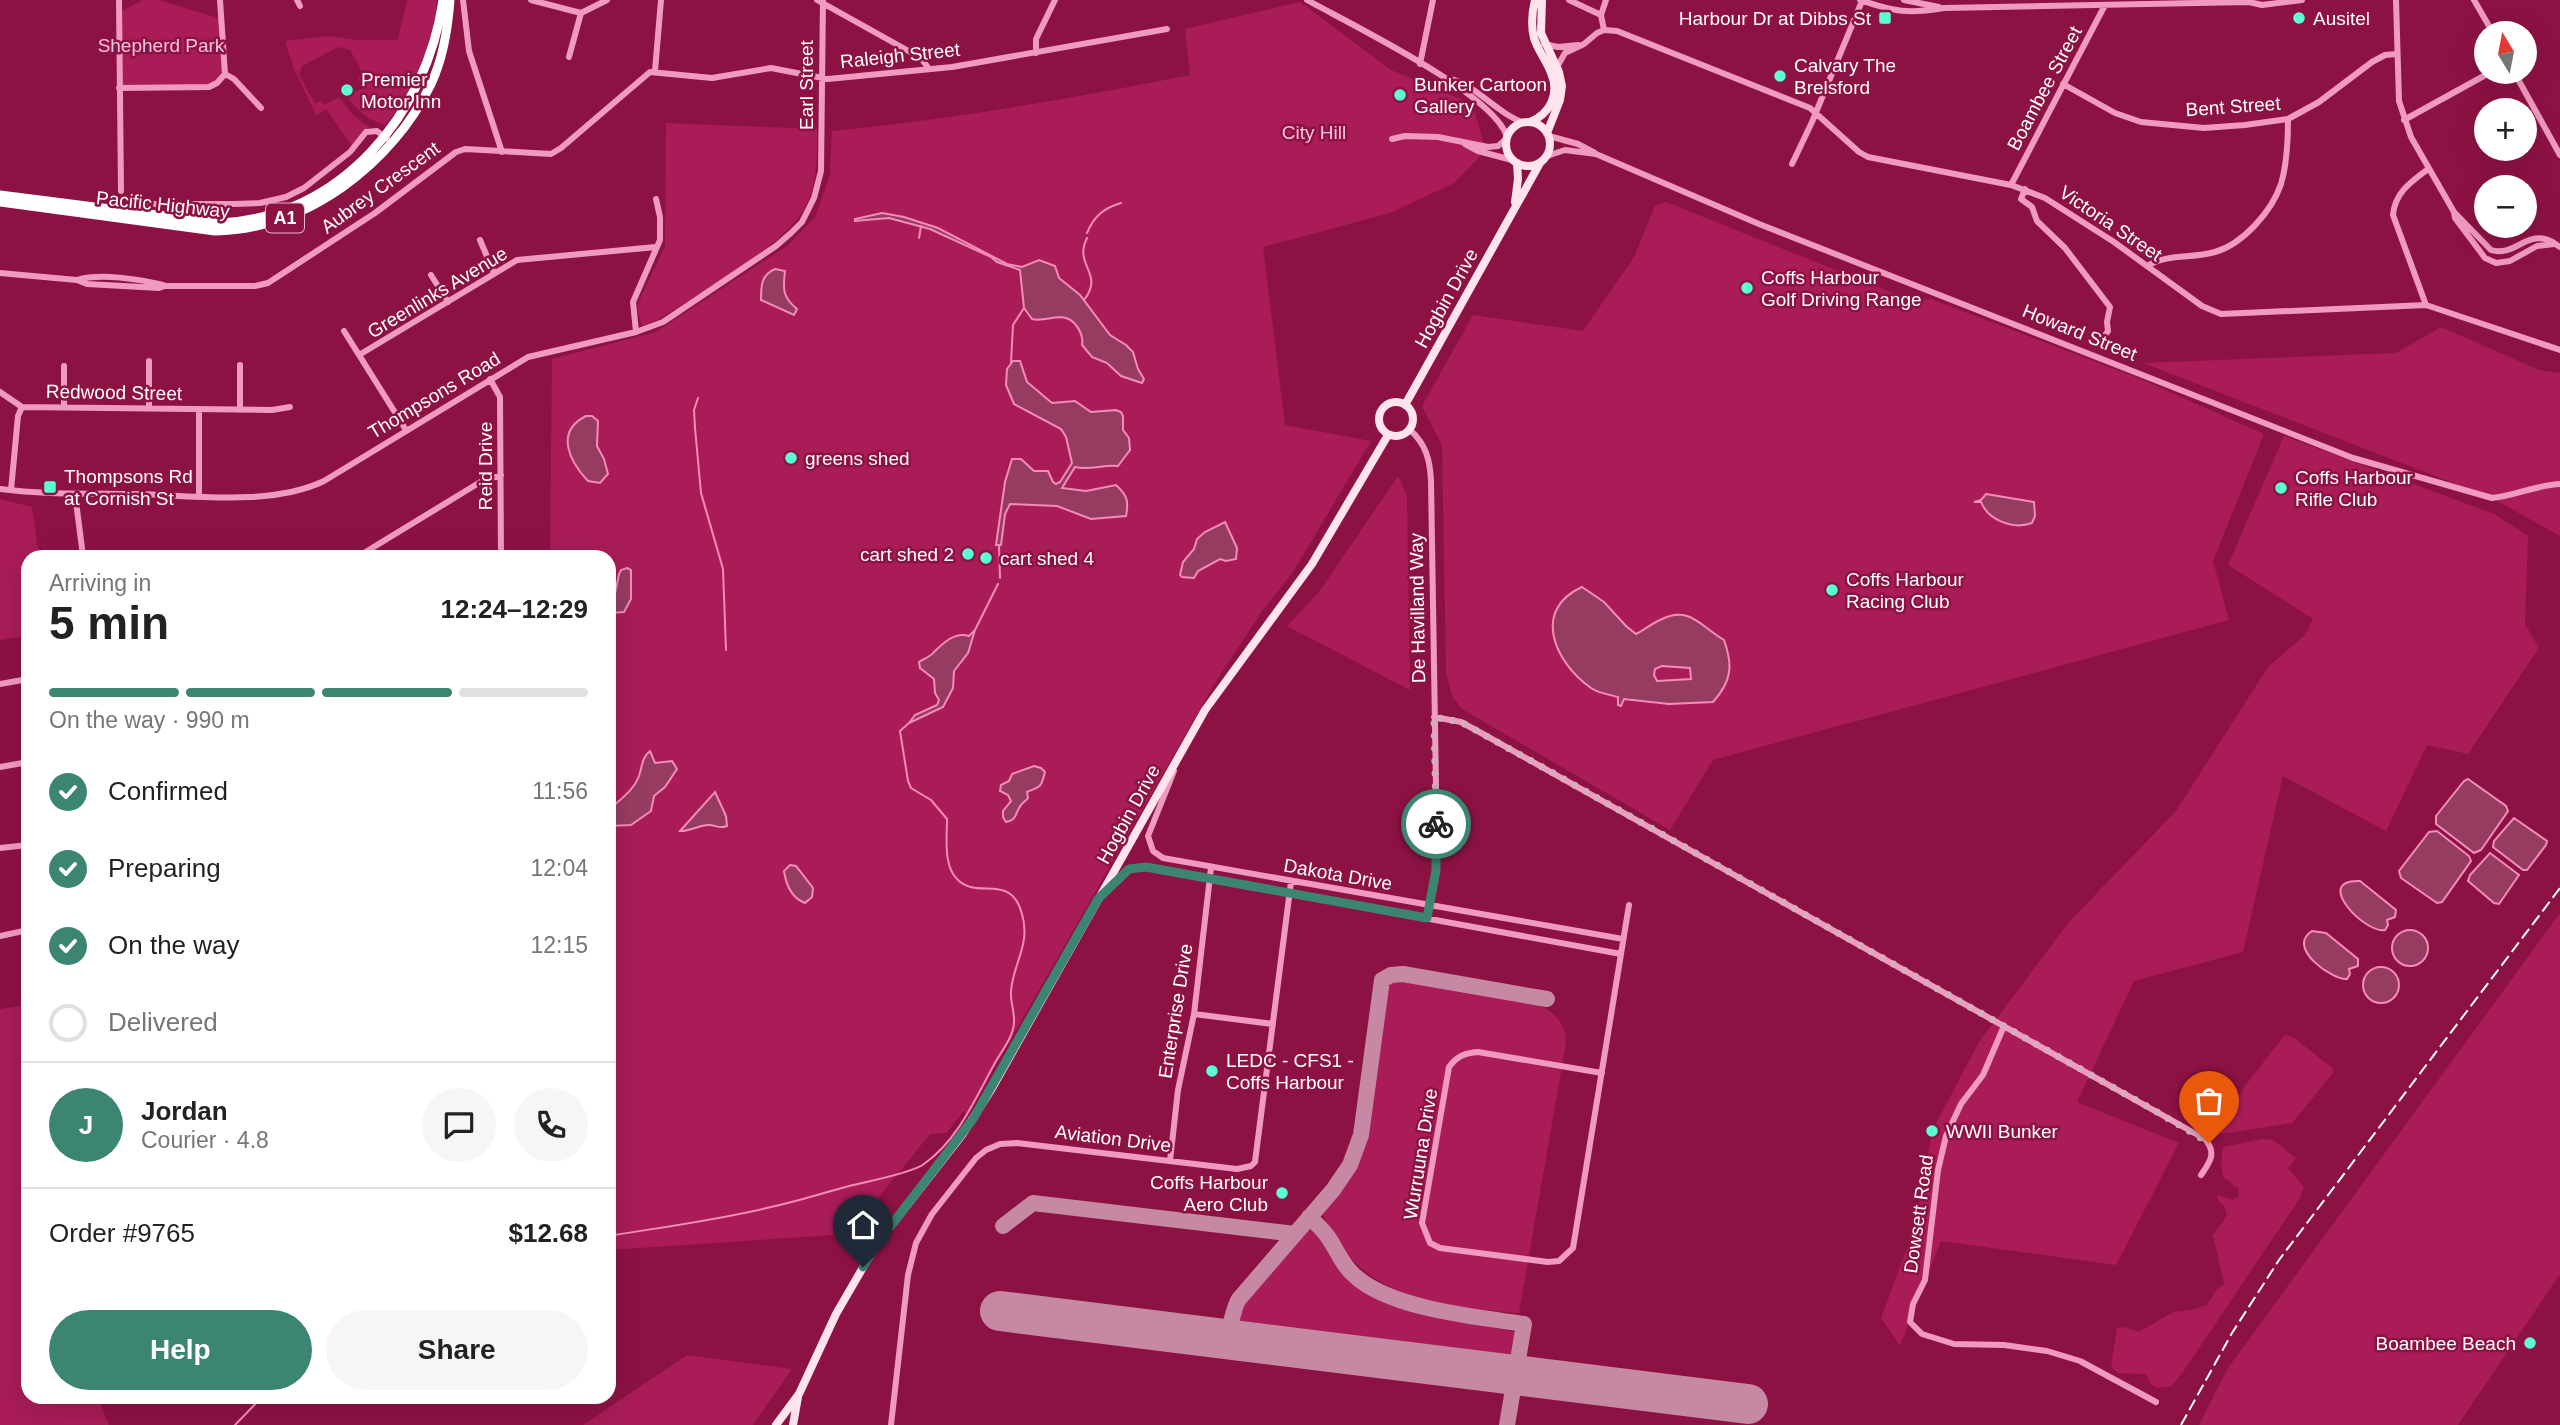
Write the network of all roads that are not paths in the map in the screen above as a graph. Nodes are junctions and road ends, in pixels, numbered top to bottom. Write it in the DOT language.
graph roads {
  1 [pos="119,0"];
  2 [pos="220,0"];
  3 [pos="443,0"];
  4 [pos="450,0"];
  5 [pos="463,0"];
  6 [pos="531,0"];
  7 [pos="607,0"];
  8 [pos="661,0"];
  9 [pos="1055,0"];
  10 [pos="1307,0"];
  11 [pos="1433,0"];
  12 [pos="1535,0"];
  13 [pos="1542,0"];
  14 [pos="1569,0"];
  15 [pos="1606,0"];
  16 [pos="1861,0"];
  17 [pos="1904,0"];
  18 [pos="2302,0"];
  19 [pos="2396,0"];
  20 [pos="2474,0"];
  21 [pos="821,1"];
  22 [pos="2251,1"];
  23 [pos="2105,5"];
  24 [pos="1944,8"];
  25 [pos="581,13"];
  26 [pos="1601,15"];
  27 [pos="2486,21"];
  28 [pos="1167,29"];
  29 [pos="1604,30"];
  30 [pos="1544,44"];
  31 [pos="1584,44"];
  32 [pos="1036,53"];
  33 [pos="2396,54"];
  34 [pos="569,57"];
  35 [pos="1420,64"];
  36 [pos="1557,66"];
  37 [pos="929,69"];
  38 [pos="655,71"];
  39 [pos="225,74"];
  40 [pos="821,78"];
  41 [pos="1446,78"];
  42 [pos="2474,81"];
  43 [pos="2063,84"];
  44 [pos="2521,84"];
  45 [pos="119,88"];
  46 [pos="261,108"];
  47 [pos="1815,112"];
  48 [pos="2288,119"];
  49 [pos="2404,120"];
  50 [pos="1527,122"];
  51 [pos="1548,135"];
  52 [pos="1507,138"];
  53 [pos="1392,139"];
  54 [pos="388,140"];
  55 [pos="1457,140"];
  56 [pos="502,152"];
  57 [pos="1597,154"];
  58 [pos="2560,155"];
  59 [pos="1543,159"];
  60 [pos="1514,162"];
  61 [pos="1792,164"];
  62 [pos="2428,169"];
  63 [pos="821,171"];
  64 [pos="2011,185"];
  65 [pos="2025,190"];
  66 [pos="121,191"];
  67 [pos="0,195"];
  68 [pos="656,200"];
  69 [pos="0,202"];
  70 [pos="139,204"];
  71 [pos="1515,207"];
  72 [pos="2454,212"];
  73 [pos="480,240"];
  74 [pos="2557,245"];
  75 [pos="656,247"];
  76 [pos="2147,266"];
  77 [pos="0,273"];
  78 [pos="494,273"];
  79 [pos="431,275"];
  80 [pos="448,302"];
  81 [pos="2426,305"];
  82 [pos="344,331"];
  83 [pos="636,332"];
  84 [pos="2093,341"];
  85 [pos="2560,350"];
  86 [pos="359,355"];
  87 [pos="149,361"];
  88 [pos="240,365"];
  89 [pos="64,366"];
  90 [pos="490,379"];
  91 [pos="0,392"];
  92 [pos="1405,405"];
  93 [pos="22,407"];
  94 [pos="64,407"];
  95 [pos="290,407"];
  96 [pos="149,408"];
  97 [pos="199,410"];
  98 [pos="240,410"];
  99 [pos="406,430"];
  100 [pos="1410,430"];
  101 [pos="1388,435"];
  102 [pos="501,475"];
  103 [pos="2560,484"];
  104 [pos="0,489"];
  105 [pos="11,490"];
  106 [pos="75,494"];
  107 [pos="199,495"];
  108 [pos="82,550"];
  109 [pos="369,550"];
  110 [pos="501,550"];
  111 [pos="21,680"];
  112 [pos="0,684"];
  113 [pos="1434,717"];
  114 [pos="1180,752"];
  115 [pos="21,763"];
  116 [pos="0,767"];
  117 [pos="21,846"];
  118 [pos="0,848"];
  119 [pos="1211,867"];
  120 [pos="1210,879"];
  121 [pos="1291,882"];
  122 [pos="1290,894"];
  123 [pos="1098,899"];
  124 [pos="1629,905"];
  125 [pos="1429,906"];
  126 [pos="1427,918"];
  127 [pos="21,932"];
  128 [pos="0,936"];
  129 [pos="1623,939"];
  130 [pos="1621,954"];
  131 [pos="1194,1014"];
  132 [pos="1273,1024"];
  133 [pos="2004,1026"];
  134 [pos="1602,1073"];
  135 [pos="1170,1161"];
  136 [pos="2201,1175"];
  137 [pos="799,1394"];
  138 [pos="2156,1402"];
  139 [pos="776,1425"];
  140 [pos="793,1425"];
  141 [pos="891,1425"];
  1 -- 45 [label="street"];
  2 -- 39 [label="street"];
  3 -- 54 [label="highway, Pacific Highway / A1"];
  4 -- 54 [label="highway, Pacific Highway / A1"];
  5 -- 56 [label="street"];
  6 -- 25 [label="street"];
  7 -- 25 [label="street"];
  8 -- 38 [label="street"];
  9 -- 32 [label="street"];
  10 -- 35 [label="street"];
  11 -- 35 [label="street"];
  12 -- 50 [label="main road"];
  13 -- 30 [label="main road"];
  14 -- 26 [label="street"];
  15 -- 26 [label="street"];
  16 -- 24 [label="street"];
  16 -- 47 [label="street"];
  17 -- 24 [label="street"];
  18 -- 22 [label="street"];
  19 -- 33 [label="street"];
  20 -- 27 [label="street"];
  21 -- 37 [label="street"];
  21 -- 40 [label="street, Earl Street"];
  22 -- 23 [label="street"];
  23 -- 24 [label="street"];
  23 -- 43 [label="street, Boambee Street"];
  25 -- 34 [label="street"];
  26 -- 29 [label="street"];
  28 -- 32 [label="street, Raleigh Street"];
  29 -- 31 [label="street"];
  29 -- 47 [label="street, Victoria Street"];
  30 -- 31 [label="street"];
  30 -- 36 [label="main road"];
  31 -- 36 [label="street"];
  32 -- 37 [label="street, Raleigh Street"];
  33 -- 48 [label="street, Bent Street"];
  33 -- 49 [label="street"];
  35 -- 41 [label="street"];
  36 -- 51 [label="main road"];
  37 -- 40 [label="street, Raleigh Street"];
  38 -- 40 [label="street, Raleigh Street"];
  38 -- 56 [label="street"];
  39 -- 45 [label="street"];
  39 -- 46 [label="street"];
  40 -- 63 [label="street, Earl Street"];
  41 -- 50 [label="street"];
  41 -- 52 [label="street"];
  42 -- 49 [label="street"];
  43 -- 48 [label="street, Bent Street"];
  43 -- 64 [label="street, Boambee Street"];
  44 -- 58 [label="street"];
  45 -- 66 [label="street"];
  47 -- 61 [label="street"];
  47 -- 64 [label="street, Victoria Street"];
  48 -- 76 [label="street"];
  49 -- 62 [label="street"];
  50 -- 51 [label="main road"];
  50 -- 52 [label="main road"];
  51 -- 57 [label="street, Howard Street"];
  51 -- 59 [label="main road"];
  52 -- 55 [label="street"];
  52 -- 60 [label="main road"];
  53 -- 55 [label="street"];
  54 -- 67 [label="highway, Pacific Highway / A1"];
  54 -- 69 [label="highway, Pacific Highway / A1"];
  54 -- 70 [label="street"];
  55 -- 60 [label="street"];
  56 -- 77 [label="street, Aubrey Crescent"];
  57 -- 59 [label="street, Howard Street"];
  57 -- 103 [label="street, Howard Street"];
  59 -- 60 [label="main road"];
  59 -- 71 [label="main road, Hogbin Drive"];
  60 -- 71 [label="main road, Hogbin Drive"];
  62 -- 72 [label="street"];
  62 -- 81 [label="street"];
  63 -- 83 [label="street, Thompsons Road"];
  64 -- 65 [label="street, Victoria Street"];
  65 -- 76 [label="street, Victoria Street"];
  65 -- 84 [label="street"];
  68 -- 75 [label="street"];
  71 -- 92 [label="main road, Hogbin Drive"];
  72 -- 74 [label="street"];
  72 -- 74 [label="street"];
  73 -- 78 [label="street"];
  75 -- 78 [label="street, Greenlinks Avenue"];
  75 -- 83 [label="street"];
  76 -- 81 [label="street, Victoria Street"];
  78 -- 80 [label="street, Greenlinks Avenue"];
  79 -- 80 [label="street"];
  80 -- 86 [label="street, Greenlinks Avenue"];
  81 -- 85 [label="street, Victoria Street"];
  82 -- 86 [label="street"];
  83 -- 90 [label="street, Thompsons Road"];
  86 -- 99 [label="street"];
  87 -- 96 [label="street"];
  88 -- 98 [label="street"];
  89 -- 94 [label="street"];
  90 -- 99 [label="street, Thompsons Road"];
  90 -- 102 [label="street, Reid Drive"];
  91 -- 93 [label="street"];
  92 -- 100 [label="main road"];
  92 -- 101 [label="main road"];
  93 -- 94 [label="street, Redwood Street"];
  93 -- 105 [label="street, Redwood Street"];
  94 -- 96 [label="street, Redwood Street"];
  95 -- 98 [label="street, Redwood Street"];
  96 -- 97 [label="street, Redwood Street"];
  97 -- 98 [label="street, Redwood Street"];
  97 -- 107 [label="street"];
  99 -- 107 [label="street, Thompsons Road"];
  100 -- 101 [label="main road"];
  100 -- 113 [label="street, De Havilland Way"];
  101 -- 114 [label="main road, Hogbin Drive"];
  102 -- 109 [label="street"];
  102 -- 110 [label="street, Reid Drive"];
  104 -- 105 [label="street, Thompsons Road"];
  105 -- 106 [label="street, Thompsons Road"];
  106 -- 107 [label="street, Thompsons Road"];
  106 -- 108 [label="street"];
  111 -- 112 [label="street"];
  113 -- 125 [label="street, De Havilland Way"];
  113 -- 133 [label="street"];
  114 -- 119 [label="street, Dakota Drive"];
  114 -- 123 [label="main road, Hogbin Drive"];
  115 -- 116 [label="street"];
  117 -- 118 [label="street"];
  119 -- 120 [label="street, Enterprise Drive"];
  119 -- 121 [label="street, Dakota Drive"];
  120 -- 122 [label="street, Dakota Drive"];
  120 -- 123 [label="street, Dakota Drive"];
  120 -- 131 [label="street, Enterprise Drive"];
  121 -- 122 [label="street, Aviation Drive"];
  121 -- 125 [label="street, Dakota Drive"];
  122 -- 126 [label="street, Dakota Drive"];
  122 -- 132 [label="street, Aviation Drive"];
  123 -- 137 [label="main road, Hogbin Drive"];
  124 -- 129 [label="street, Wurruuna Drive"];
  125 -- 126 [label="street, De Havilland Way"];
  125 -- 129 [label="street, Dakota Drive"];
  126 -- 130 [label="street, Dakota Drive"];
  127 -- 128 [label="street"];
  129 -- 130 [label="street, Wurruuna Drive"];
  130 -- 134 [label="street, Wurruuna Drive"];
  131 -- 132 [label="street"];
  131 -- 135 [label="street, Enterprise Drive"];
  132 -- 135 [label="street, Aviation Drive"];
  133 -- 136 [label="street"];
  133 -- 138 [label="street, Dowsett Road"];
  134 -- 134 [label="street, Wurruuna Drive"];
  135 -- 141 [label="street, Aviation Drive"];
  137 -- 139 [label="main road, Hogbin Drive"];
  137 -- 140 [label="main road, Hogbin Drive"];
}
